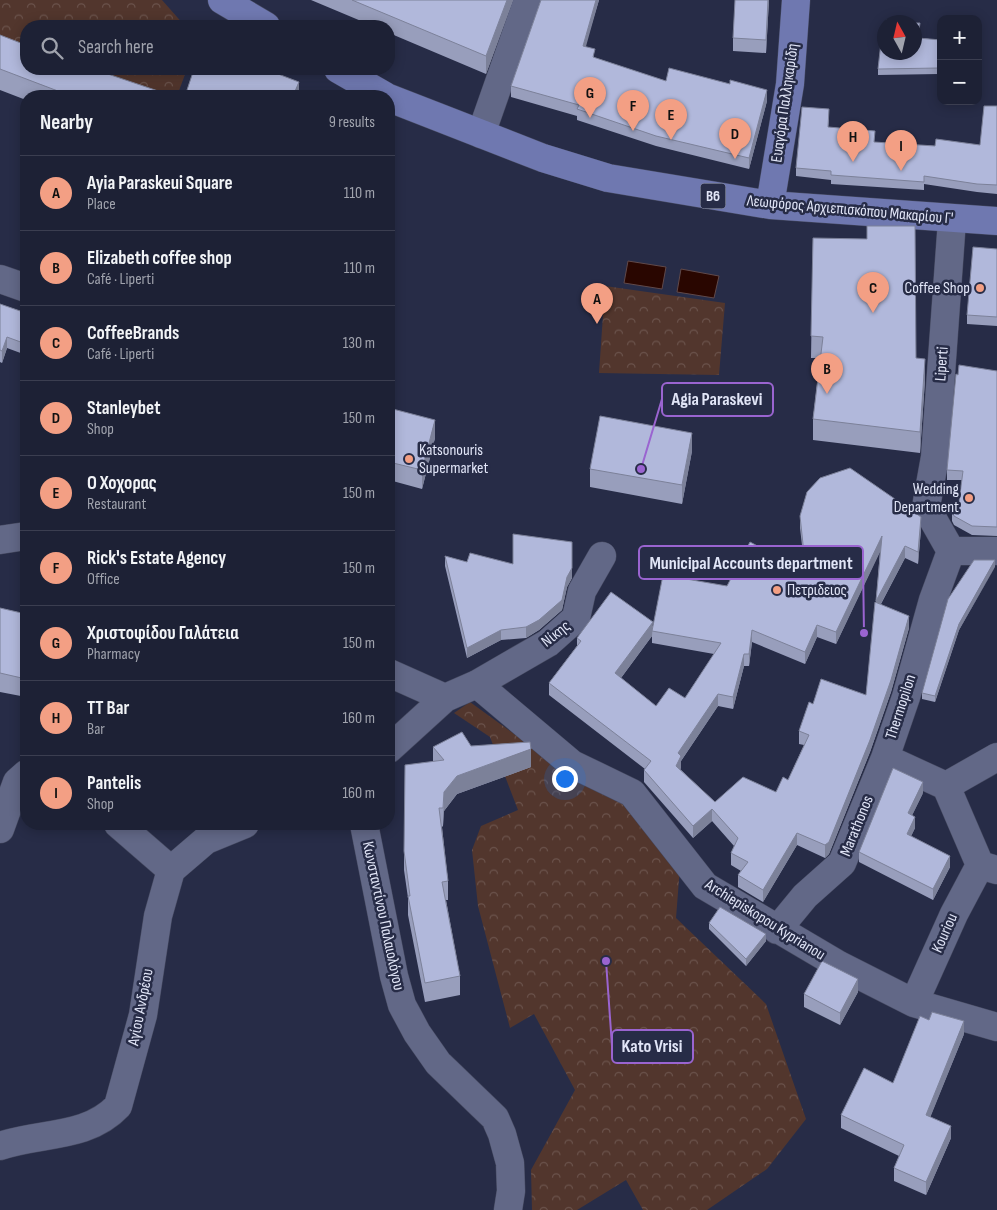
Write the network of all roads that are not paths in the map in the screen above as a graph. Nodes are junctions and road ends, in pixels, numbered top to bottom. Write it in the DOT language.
graph roads {
  1 [pos="222,0"];
  2 [pos="528,0"];
  3 [pos="796,0"];
  4 [pos="256,20"];
  5 [pos="348,75"];
  6 [pos="375,90"];
  7 [pos="395,100"];
  8 [pos="481,134"];
  9 [pos="770,205"];
  10 [pos="952,220"];
  11 [pos="997,221"];
  12 [pos="0,279"];
  13 [pos="20,286"];
  14 [pos="20,537"];
  15 [pos="0,540"];
  16 [pos="951,551"];
  17 [pos="997,551"];
  18 [pos="602,556"];
  19 [pos="395,676"];
  20 [pos="478,684"];
  21 [pos="445,698"];
  22 [pos="395,744"];
  23 [pos="997,757"];
  24 [pos="884,758"];
  25 [pos="17,772"];
  26 [pos="946,786"];
  27 [pos="0,829"];
  28 [pos="125,830"];
  29 [pos="230,830"];
  30 [pos="365,830"];
  31 [pos="989,867"];
  32 [pos="171,870"];
  33 [pos="777,930"];
  34 [pos="914,1004"];
  35 [pos="997,1027"];
  36 [pos="2,1142"];
  37 [pos="508,1210"];
  1 -- 4 [label="main road"];
  2 -- 8 [label="street"];
  3 -- 9 [label="main road, Ευαγόρα Παλληκαρίδη"];
  5 -- 6 [label="main road"];
  7 -- 8 [label="main road, Λεωφόρος Αρχιεπισκόπου Μακαρίου Γ' / B6"];
  8 -- 9 [label="main road, Λεωφόρος Αρχιεπισκόπου Μακαρίου Γ' / B6"];
  9 -- 10 [label="main road, Λεωφόρος Αρχιεπισκόπου Μακαρίου Γ' / B6"];
  10 -- 11 [label="main road, Λεωφόρος Αρχιεπισκόπου Μακαρίου Γ' / B6"];
  10 -- 16 [label="street, Liperti"];
  12 -- 13 [label="street"];
  14 -- 15 [label="street"];
  16 -- 17 [label="street"];
  16 -- 24 [label="street, Thermopilon"];
  18 -- 20 [label="street, Νίκης"];
  19 -- 21 [label="street"];
  20 -- 21 [label="street, Νίκης"];
  20 -- 33 [label="street, Archiepiskopou Kyprianou"];
  21 -- 22 [label="street, Νίκης"];
  23 -- 26 [label="street"];
  24 -- 26 [label="street, Thermopilon"];
  24 -- 33 [label="street, Marathonos"];
  25 -- 27 [label="street"];
  26 -- 31 [label="street"];
  28 -- 32 [label="street"];
  29 -- 32 [label="street"];
  30 -- 37 [label="street, Κωνσταντίνου Παλαιολόγου"];
  31 -- 34 [label="street, Kouriou"];
  32 -- 36 [label="street, Αγίου Ανδρέου"];
  33 -- 34 [label="street, Archiepiskopou Kyprianou"];
  34 -- 35 [label="street, Archiepiskopou Kyprianou"];
}
